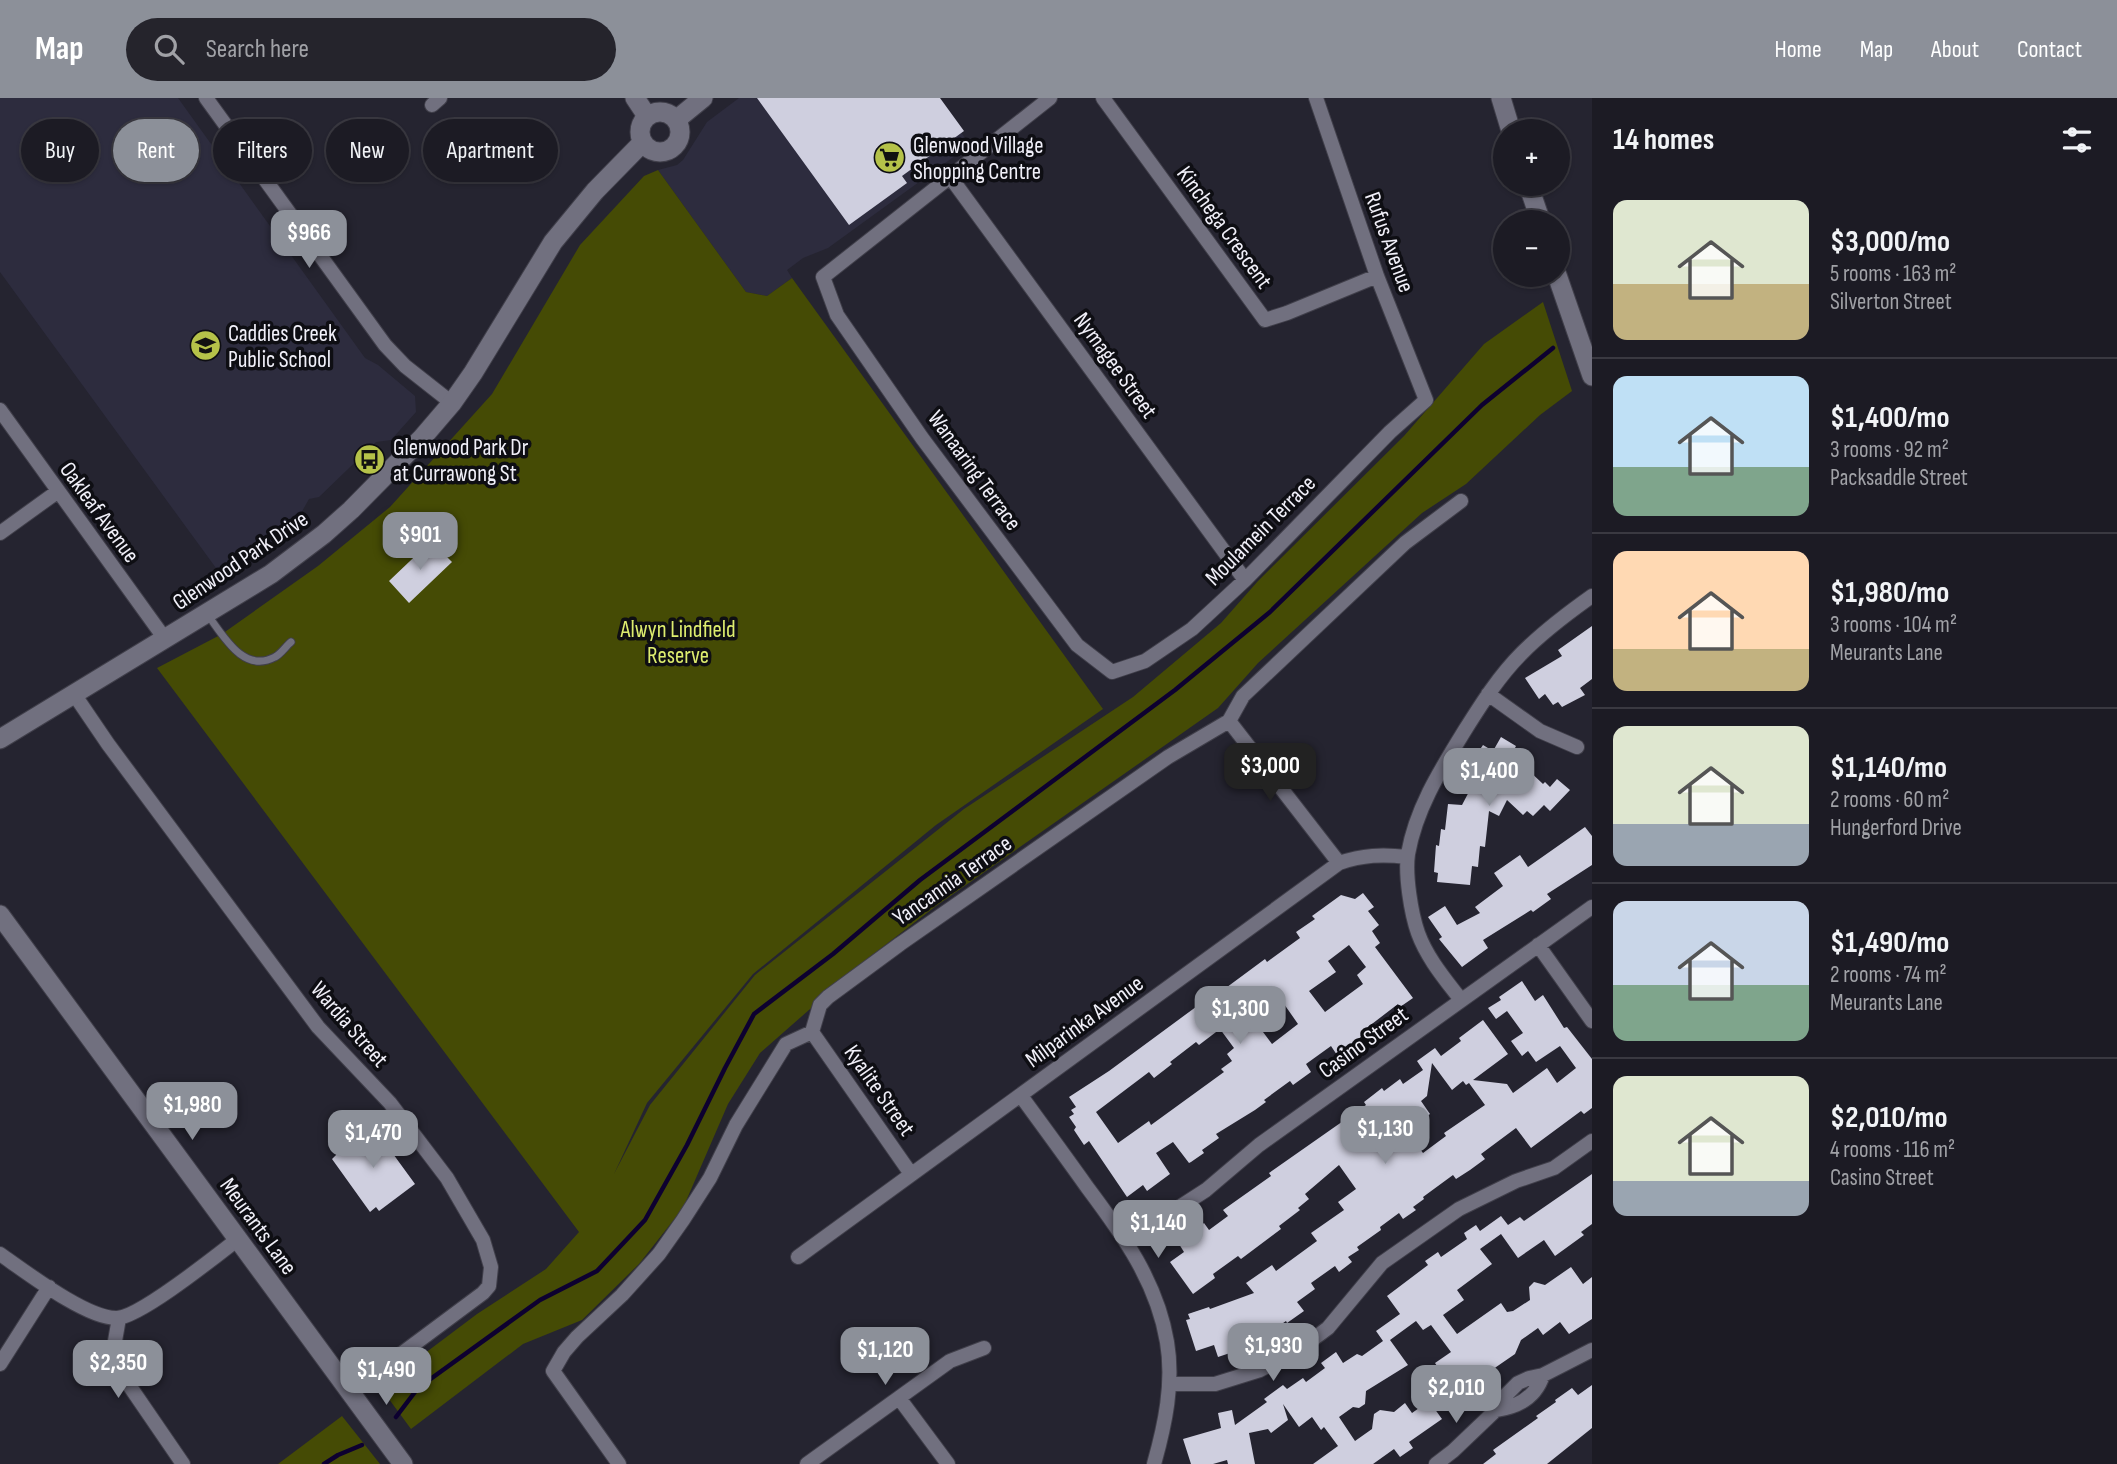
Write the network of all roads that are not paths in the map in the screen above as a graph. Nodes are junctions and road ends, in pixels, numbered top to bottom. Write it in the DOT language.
graph roads {
  1 [pos="206,98"];
  2 [pos="635,98"];
  3 [pos="703,98"];
  4 [pos="1050,98"];
  5 [pos="1103,98"];
  6 [pos="1316,98"];
  7 [pos="1501,98"];
  8 [pos="647,116"];
  9 [pos="1507,119"];
  10 [pos="676,120"];
  11 [pos="643,142"];
  12 [pos="951,178"];
  13 [pos="1377,276"];
  14 [pos="1562,287"];
  15 [pos="1592,376"];
  16 [pos="1426,400"];
  17 [pos="452,403"];
  18 [pos="0,410"];
  19 [pos="57,492"];
  20 [pos="1461,501"];
  21 [pos="0,533"];
  22 [pos="1245,580"];
  23 [pos="1592,596"];
  24 [pos="207,613"];
  25 [pos="165,639"];
  26 [pos="292,642"];
  27 [pos="1112,672"];
  28 [pos="74,694"];
  29 [pos="1488,694"];
  30 [pos="1229,721"];
  31 [pos="0,739"];
  32 [pos="1577,747"];
  33 [pos="1408,857"];
  34 [pos="1339,863"];
  35 [pos="1592,907"];
  36 [pos="0,915"];
  37 [pos="1538,945"];
  38 [pos="1461,1000"];
  39 [pos="1592,1021"];
  40 [pos="811,1032"];
  41 [pos="1021,1096"];
  42 [pos="1592,1141"];
  43 [pos="911,1174"];
  44 [pos="238,1239"];
  45 [pos="1127,1241"];
  46 [pos="0,1254"];
  47 [pos="798,1257"];
  48 [pos="49,1287"];
  49 [pos="119,1318"];
  50 [pos="984,1348"];
  51 [pos="1592,1350"];
  52 [pos="0,1364"];
  53 [pos="1169,1384"];
  54 [pos="350,1392"];
  55 [pos="899,1398"];
  56 [pos="183,1464"];
  57 [pos="403,1464"];
  58 [pos="619,1464"];
  59 [pos="807,1464"];
  60 [pos="948,1464"];
  61 [pos="1154,1464"];
  62 [pos="1436,1464"];
  1 -- 17 [label="street"];
  2 -- 8 [label="street"];
  3 -- 10 [label="street"];
  4 -- 12 [label="street"];
  5 -- 13 [label="street, Kinchega Crescent"];
  6 -- 13 [label="street, Rufus Avenue"];
  7 -- 9 [label="street"];
  8 -- 10 [label="street"];
  8 -- 11 [label="street"];
  10 -- 11 [label="street"];
  11 -- 17 [label="street, Glenwood Park Drive"];
  12 -- 22 [label="street, Nymagee Street"];
  12 -- 27 [label="street, Wanaaring Terrace"];
  13 -- 16 [label="street, Rufus Avenue"];
  14 -- 15 [label="street"];
  16 -- 22 [label="street, Moulamein Terrace"];
  17 -- 24 [label="street, Glenwood Park Drive"];
  18 -- 19 [label="street, Oakleaf Avenue"];
  19 -- 21 [label="street"];
  19 -- 25 [label="street, Oakleaf Avenue"];
  20 -- 30 [label="street, Yancannia Terrace"];
  22 -- 27 [label="street, Moulamein Terrace"];
  23 -- 29 [label="street"];
  24 -- 25 [label="street, Glenwood Park Drive"];
  24 -- 26 [label="lane"];
  25 -- 28 [label="street, Glenwood Park Drive"];
  28 -- 31 [label="street, Glenwood Park Drive"];
  28 -- 54 [label="street, Wardia Street"];
  29 -- 32 [label="street"];
  29 -- 33 [label="street"];
  30 -- 34 [label="street"];
  30 -- 40 [label="street, Yancannia Terrace"];
  33 -- 34 [label="street, Milparinka Avenue"];
  33 -- 38 [label="street"];
  34 -- 41 [label="street, Milparinka Avenue"];
  35 -- 37 [label="street, Casino Street"];
  36 -- 44 [label="street, Meurants Lane"];
  37 -- 38 [label="street, Casino Street"];
  37 -- 39 [label="street"];
  38 -- 45 [label="street, Casino Street"];
  40 -- 43 [label="street, Kyalite Street"];
  40 -- 58 [label="street"];
  41 -- 43 [label="street, Milparinka Avenue"];
  41 -- 45 [label="street"];
  42 -- 53 [label="street"];
  43 -- 47 [label="street, Milparinka Avenue"];
  44 -- 49 [label="street"];
  44 -- 54 [label="street, Meurants Lane"];
  45 -- 53 [label="street"];
  46 -- 48 [label="street"];
  48 -- 49 [label="street"];
  48 -- 52 [label="street"];
  49 -- 56 [label="street"];
  50 -- 55 [label="street"];
  51 -- 62 [label="street"];
  53 -- 61 [label="street"];
  54 -- 57 [label="street, Meurants Lane"];
  55 -- 59 [label="street"];
  55 -- 60 [label="street"];
}
